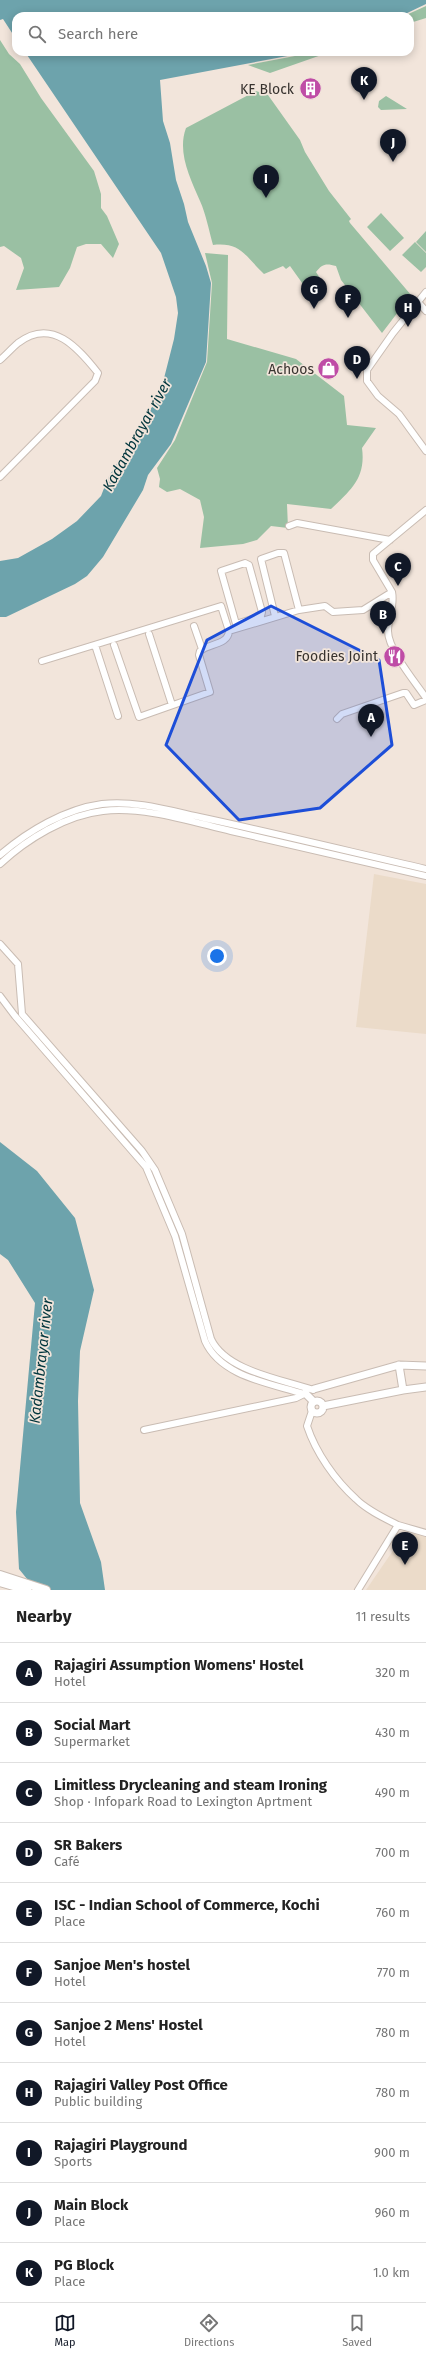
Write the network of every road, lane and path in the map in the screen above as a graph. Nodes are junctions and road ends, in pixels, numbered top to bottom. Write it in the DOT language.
graph roads {
  1 [pos="426,292"];
  2 [pos="418,302"];
  3 [pos="426,311"];
  4 [pos="0,360"];
  5 [pos="425,448"];
  6 [pos="0,477"];
  7 [pos="426,510"];
  8 [pos="289,526"];
  9 [pos="390,540"];
  10 [pos="392,592"];
  11 [pos="299,610"];
  12 [pos="275,616"];
  13 [pos="194,626"];
  14 [pos="236,626"];
  15 [pos="229,631"];
  16 [pos="149,634"];
  17 [pos="95,645"];
  18 [pos="114,645"];
  19 [pos="202,649"];
  20 [pos="42,661"];
  21 [pos="426,699"];
  22 [pos="172,705"];
  23 [pos="118,716"];
  24 [pos="337,719"];
  25 [pos="0,855"];
  26 [pos="0,864"];
  27 [pos="426,869"];
  28 [pos="426,876"];
  29 [pos="0,944"];
  30 [pos="0,996"];
  31 [pos="399,1365"];
  32 [pos="426,1366"];
  33 [pos="426,1387"];
  34 [pos="314,1389"];
  35 [pos="403,1390"];
  36 [pos="305,1394"];
  37 [pos="313,1401"];
  38 [pos="323,1406"];
  39 [pos="312,1411"];
  40 [pos="144,1430"];
  41 [pos="398,1525"];
  42 [pos="426,1532"];
  43 [pos="0,1575"];
  44 [pos="0,1582"];
  45 [pos="27,1590"];
  46 [pos="46,1590"];
  47 [pos="358,1590"];
  1 -- 2 [label="street"];
  2 -- 3 [label="street"];
  2 -- 5 [label="street"];
  4 -- 6 [label="street"];
  7 -- 9 [label="street"];
  8 -- 9 [label="street"];
  9 -- 10 [label="street"];
  10 -- 11 [label="street"];
  10 -- 21 [label="street"];
  11 -- 12 [label="street"];
  11 -- 12 [label="street"];
  12 -- 14 [label="street"];
  13 -- 19 [label="street"];
  14 -- 14 [label="street"];
  14 -- 15 [label="street"];
  15 -- 17 [label="street"];
  15 -- 19 [label="street"];
  16 -- 22 [label="street"];
  17 -- 20 [label="street"];
  17 -- 23 [label="street"];
  18 -- 22 [label="street"];
  19 -- 22 [label="street"];
  21 -- 24 [label="street"];
  25 -- 27 [label="street"];
  26 -- 28 [label="street"];
  29 -- 34 [label="street"];
  30 -- 36 [label="street"];
  31 -- 32 [label="street"];
  31 -- 34 [label="street"];
  31 -- 35 [label="street"];
  33 -- 35 [label="street"];
  34 -- 36 [label="street"];
  35 -- 38 [label="street"];
  36 -- 37 [label="street"];
  36 -- 40 [label="street"];
  37 -- 38 [label="street"];
  37 -- 39 [label="street"];
  38 -- 39 [label="street"];
  39 -- 41 [label="street"];
  41 -- 42 [label="street"];
  41 -- 47 [label="street"];
  43 -- 46 [label="main road"];
  44 -- 45 [label="main road"];
}
